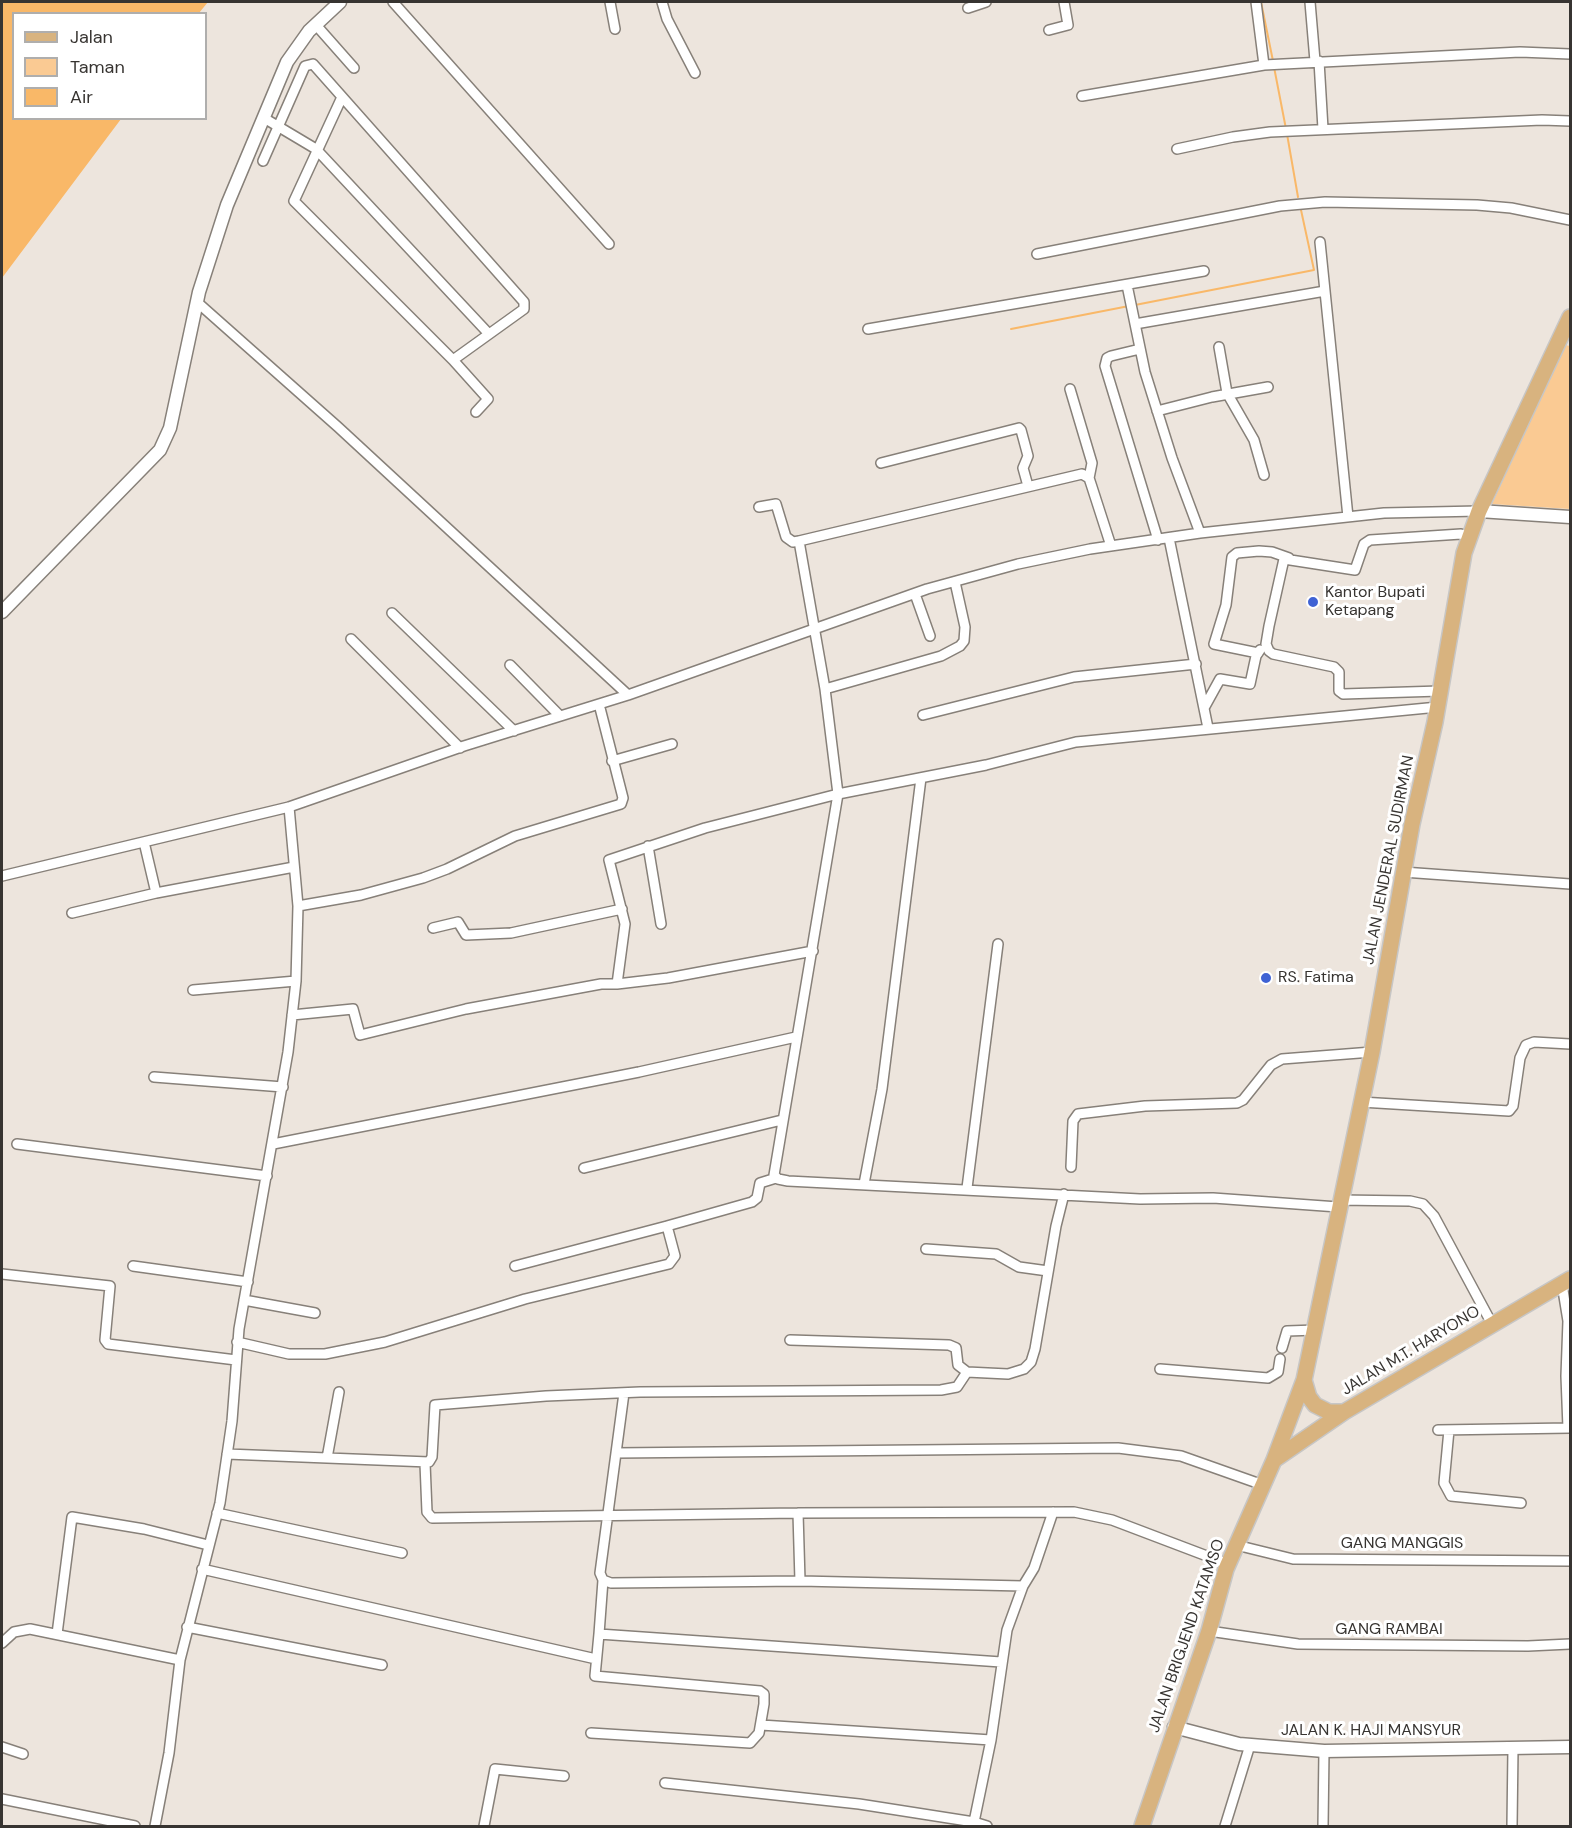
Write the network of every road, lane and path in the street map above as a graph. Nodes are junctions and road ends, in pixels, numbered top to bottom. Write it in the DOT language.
graph roads {
  1 [pos="340,2"];
  2 [pos="393,2"];
  3 [pos="610,2"];
  4 [pos="662,2"];
  5 [pos="986,2"];
  6 [pos="1064,2"];
  7 [pos="1256,2"];
  8 [pos="1310,2"];
  9 [pos="968,8"];
  10 [pos="316,25"];
  11 [pos="615,29"];
  12 [pos="1049,30"];
  13 [pos="1570,54"];
  14 [pos="1317,61"];
  15 [pos="1264,65"];
  16 [pos="354,68"];
  17 [pos="695,72"];
  18 [pos="1082,96"];
  19 [pos="342,97"];
  20 [pos="264,118"];
  21 [pos="1570,121"];
  22 [pos="279,126"];
  23 [pos="1323,129"];
  24 [pos="316,149"];
  25 [pos="1177,149"];
  26 [pos="263,162"];
  27 [pos="1570,220"];
  28 [pos="1320,242"];
  29 [pos="609,244"];
  30 [pos="1037,254"];
  31 [pos="1204,271"];
  32 [pos="1126,285"];
  33 [pos="1325,291"];
  34 [pos="197,302"];
  35 [pos="1570,317"];
  36 [pos="1135,324"];
  37 [pos="868,329"];
  38 [pos="489,334"];
  39 [pos="1219,347"];
  40 [pos="1140,349"];
  41 [pos="453,360"];
  42 [pos="1268,387"];
  43 [pos="1070,389"];
  44 [pos="1227,393"];
  45 [pos="1157,411"];
  46 [pos="476,412"];
  47 [pos="881,463"];
  48 [pos="1264,475"];
  49 [pos="1089,478"];
  50 [pos="1028,486"];
  51 [pos="759,507"];
  52 [pos="1479,511"];
  53 [pos="1348,517"];
  54 [pos="1570,517"];
  55 [pos="1200,533"];
  56 [pos="1469,536"];
  57 [pos="1169,538"];
  58 [pos="1158,540"];
  59 [pos="799,541"];
  60 [pos="1111,546"];
  61 [pos="1289,558"];
  62 [pos="955,582"];
  63 [pos="915,594"];
  64 [pos="2,612"];
  65 [pos="392,613"];
  66 [pos="814,631"];
  67 [pos="930,636"];
  68 [pos="351,639"];
  69 [pos="1266,644"];
  70 [pos="1258,653"];
  71 [pos="1196,664"];
  72 [pos="510,665"];
  73 [pos="825,689"];
  74 [pos="1440,691"];
  75 [pos="628,695"];
  76 [pos="599,704"];
  77 [pos="1438,707"];
  78 [pos="1204,708"];
  79 [pos="923,715"];
  80 [pos="560,716"];
  81 [pos="1208,728"];
  82 [pos="514,731"];
  83 [pos="672,744"];
  84 [pos="460,748"];
  85 [pos="612,761"];
  86 [pos="921,778"];
  87 [pos="838,794"];
  88 [pos="289,807"];
  89 [pos="144,842"];
  90 [pos="648,846"];
  91 [pos="294,867"];
  92 [pos="1403,872"];
  93 [pos="2,876"];
  94 [pos="1570,884"];
  95 [pos="156,893"];
  96 [pos="298,906"];
  97 [pos="622,909"];
  98 [pos="72,913"];
  99 [pos="661,924"];
  100 [pos="433,928"];
  101 [pos="998,944"];
  102 [pos="813,951"];
  103 [pos="296,981"];
  104 [pos="617,984"];
  105 [pos="193,990"];
  106 [pos="292,1015"];
  107 [pos="796,1037"];
  108 [pos="1570,1044"];
  109 [pos="1371,1052"];
  110 [pos="154,1077"];
  111 [pos="283,1087"];
  112 [pos="1361,1102"];
  113 [pos="782,1120"];
  114 [pos="17,1144"];
  115 [pos="273,1144"];
  116 [pos="1071,1167"];
  117 [pos="584,1168"];
  118 [pos="267,1176"];
  119 [pos="776,1178"];
  120 [pos="864,1184"];
  121 [pos="968,1188"];
  122 [pos="1064,1194"];
  123 [pos="1339,1203"];
  124 [pos="667,1226"];
  125 [pos="926,1249"];
  126 [pos="133,1266"];
  127 [pos="515,1266"];
  128 [pos="1048,1271"];
  129 [pos="2,1274"];
  130 [pos="1566,1281"];
  131 [pos="248,1282"];
  132 [pos="244,1300"];
  133 [pos="315,1313"];
  134 [pos="1492,1324"];
  135 [pos="1316,1330"];
  136 [pos="790,1340"];
  137 [pos="237,1342"];
  138 [pos="237,1360"];
  139 [pos="1160,1370"];
  140 [pos="967,1372"];
  141 [pos="1304,1380"];
  142 [pos="339,1392"];
  143 [pos="624,1393"];
  144 [pos="1344,1412"];
  145 [pos="1569,1428"];
  146 [pos="1438,1430"];
  147 [pos="1449,1430"];
  148 [pos="616,1453"];
  149 [pos="227,1454"];
  150 [pos="327,1458"];
  151 [pos="1274,1460"];
  152 [pos="425,1463"];
  153 [pos="1263,1485"];
  154 [pos="1521,1503"];
  155 [pos="1053,1512"];
  156 [pos="217,1513"];
  157 [pos="798,1513"];
  158 [pos="608,1516"];
  159 [pos="208,1545"];
  160 [pos="1236,1545"];
  161 [pos="402,1553"];
  162 [pos="1570,1561"];
  163 [pos="1228,1564"];
  164 [pos="202,1569"];
  165 [pos="603,1581"];
  166 [pos="800,1581"];
  167 [pos="1023,1586"];
  168 [pos="187,1627"];
  169 [pos="1209,1631"];
  170 [pos="57,1634"];
  171 [pos="599,1634"];
  172 [pos="2,1643"];
  173 [pos="1570,1644"];
  174 [pos="596,1659"];
  175 [pos="180,1660"];
  176 [pos="1001,1662"];
  177 [pos="382,1665"];
  178 [pos="761,1725"];
  179 [pos="1174,1727"];
  180 [pos="591,1733"];
  181 [pos="991,1740"];
  182 [pos="1250,1746"];
  183 [pos="1570,1747"];
  184 [pos="2,1748"];
  185 [pos="1513,1748"];
  186 [pos="1324,1751"];
  187 [pos="23,1754"];
  188 [pos="564,1776"];
  189 [pos="665,1783"];
  190 [pos="2,1799"];
  191 [pos="974,1822"];
  192 [pos="135,1827"];
  193 [pos="154,1827"];
  194 [pos="484,1827"];
  195 [pos="987,1827"];
  196 [pos="1142,1827"];
  197 [pos="1225,1827"];
  198 [pos="1323,1827"];
  199 [pos="1512,1827"];
  1 -- 10 [label="street"];
  2 -- 29 [label="street"];
  3 -- 11 [label="street"];
  4 -- 17 [label="street"];
  5 -- 9 [label="street"];
  6 -- 12 [label="street"];
  7 -- 15 [label="street"];
  8 -- 14 [label="street"];
  10 -- 16 [label="street"];
  10 -- 20 [label="street"];
  13 -- 14 [label="street"];
  14 -- 15 [label="street"];
  14 -- 23 [label="street"];
  15 -- 18 [label="street"];
  19 -- 22 [label="street"];
  19 -- 24 [label="street"];
  19 -- 38 [label="street"];
  20 -- 22 [label="street"];
  20 -- 34 [label="street"];
  21 -- 23 [label="street"];
  22 -- 24 [label="street"];
  22 -- 26 [label="street"];
  23 -- 25 [label="street"];
  24 -- 38 [label="street"];
  24 -- 41 [label="street"];
  27 -- 30 [label="street"];
  28 -- 33 [label="street"];
  31 -- 32 [label="street"];
  32 -- 36 [label="street"];
  32 -- 37 [label="street"];
  33 -- 36 [label="street"];
  33 -- 53 [label="street"];
  34 -- 64 [label="street"];
  34 -- 75 [label="street"];
  35 -- 52 [label="main road, JALAN JENDERAL SUDIRMAN"];
  36 -- 40 [label="street"];
  38 -- 41 [label="street"];
  39 -- 44 [label="street"];
  40 -- 45 [label="street"];
  40 -- 58 [label="street"];
  41 -- 46 [label="street"];
  42 -- 44 [label="street"];
  43 -- 49 [label="street"];
  44 -- 45 [label="street"];
  44 -- 48 [label="street"];
  45 -- 55 [label="street"];
  47 -- 50 [label="street"];
  49 -- 50 [label="street"];
  49 -- 60 [label="street"];
  50 -- 59 [label="street"];
  51 -- 59 [label="street"];
  52 -- 53 [label="street"];
  52 -- 54 [label="street"];
  52 -- 56 [label="main road, JALAN JENDERAL SUDIRMAN"];
  53 -- 55 [label="street"];
  55 -- 57 [label="street"];
  56 -- 61 [label="street"];
  56 -- 74 [label="main road, JALAN JENDERAL SUDIRMAN"];
  57 -- 58 [label="street"];
  57 -- 71 [label="street"];
  58 -- 60 [label="street"];
  59 -- 66 [label="street"];
  60 -- 62 [label="street"];
  61 -- 69 [label="street"];
  61 -- 70 [label="street"];
  62 -- 63 [label="street"];
  62 -- 73 [label="street"];
  63 -- 66 [label="street"];
  63 -- 67 [label="street"];
  65 -- 82 [label="street"];
  66 -- 73 [label="street"];
  66 -- 75 [label="street"];
  68 -- 84 [label="street"];
  69 -- 70 [label="street"];
  69 -- 74 [label="street"];
  70 -- 78 [label="street"];
  71 -- 78 [label="street"];
  71 -- 79 [label="street"];
  72 -- 80 [label="street"];
  73 -- 87 [label="street"];
  74 -- 77 [label="main road, JALAN JENDERAL SUDIRMAN"];
  75 -- 76 [label="street"];
  76 -- 80 [label="street"];
  76 -- 85 [label="street"];
  77 -- 81 [label="street"];
  77 -- 92 [label="main road, JALAN JENDERAL SUDIRMAN"];
  78 -- 81 [label="street"];
  80 -- 82 [label="street"];
  81 -- 86 [label="street"];
  82 -- 84 [label="street"];
  83 -- 85 [label="street"];
  84 -- 88 [label="street"];
  85 -- 96 [label="street"];
  86 -- 87 [label="street"];
  86 -- 120 [label="street"];
  87 -- 90 [label="street"];
  87 -- 102 [label="street"];
  88 -- 89 [label="street"];
  88 -- 91 [label="street"];
  89 -- 93 [label="street"];
  89 -- 95 [label="street"];
  90 -- 97 [label="street"];
  90 -- 99 [label="street"];
  91 -- 95 [label="street"];
  91 -- 96 [label="street"];
  92 -- 94 [label="street"];
  92 -- 109 [label="main road, JALAN JENDERAL SUDIRMAN"];
  95 -- 98 [label="street"];
  96 -- 103 [label="street"];
  97 -- 100 [label="street"];
  97 -- 104 [label="street"];
  101 -- 121 [label="street"];
  102 -- 104 [label="street"];
  102 -- 107 [label="street"];
  103 -- 105 [label="street"];
  103 -- 106 [label="street"];
  104 -- 106 [label="street"];
  106 -- 111 [label="street"];
  107 -- 113 [label="street"];
  107 -- 115 [label="street"];
  108 -- 112 [label="street"];
  109 -- 112 [label="main road, JALAN JENDERAL SUDIRMAN"];
  109 -- 116 [label="street"];
  110 -- 111 [label="street"];
  111 -- 115 [label="street"];
  112 -- 123 [label="main road, JALAN JENDERAL SUDIRMAN"];
  113 -- 117 [label="street"];
  113 -- 119 [label="street"];
  114 -- 118 [label="street"];
  115 -- 118 [label="street"];
  118 -- 131 [label="street"];
  119 -- 120 [label="street"];
  119 -- 124 [label="street"];
  120 -- 121 [label="street"];
  121 -- 122 [label="street"];
  122 -- 123 [label="street"];
  122 -- 128 [label="street"];
  123 -- 134 [label="street"];
  123 -- 135 [label="main road, JALAN JENDERAL SUDIRMAN"];
  124 -- 127 [label="street"];
  124 -- 137 [label="street"];
  125 -- 128 [label="street"];
  126 -- 131 [label="street"];
  128 -- 140 [label="street"];
  129 -- 138 [label="street"];
  130 -- 134 [label="main road, JALAN M.T. HARYONO"];
  130 -- 145 [label="street"];
  131 -- 132 [label="street"];
  132 -- 133 [label="street"];
  132 -- 137 [label="street"];
  134 -- 144 [label="main road, JALAN M.T. HARYONO"];
  135 -- 139 [label="street"];
  135 -- 141 [label="main road, JALAN JENDERAL SUDIRMAN"];
  136 -- 140 [label="street"];
  137 -- 138 [label="street"];
  138 -- 149 [label="street"];
  140 -- 143 [label="street"];
  141 -- 144 [label="main road"];
  141 -- 151 [label="main road, JALAN JENDERAL SUDIRMAN"];
  142 -- 150 [label="street"];
  143 -- 148 [label="street"];
  143 -- 152 [label="street"];
  144 -- 151 [label="main road, JALAN M.T. HARYONO"];
  145 -- 147 [label="street"];
  146 -- 147 [label="street"];
  147 -- 154 [label="street"];
  148 -- 153 [label="street"];
  148 -- 158 [label="street"];
  149 -- 150 [label="street"];
  149 -- 156 [label="street"];
  150 -- 152 [label="street"];
  151 -- 153 [label="main road, JALAN BRIGJEND KATAMSO"];
  152 -- 158 [label="street"];
  153 -- 160 [label="main road, JALAN BRIGJEND KATAMSO"];
  155 -- 157 [label="street"];
  155 -- 163 [label="street"];
  155 -- 167 [label="street"];
  156 -- 159 [label="street"];
  156 -- 161 [label="street"];
  157 -- 158 [label="street"];
  157 -- 166 [label="street"];
  158 -- 165 [label="street"];
  159 -- 164 [label="street"];
  159 -- 170 [label="street"];
  160 -- 162 [label="street, GANG MANGGIS"];
  160 -- 163 [label="main road, JALAN BRIGJEND KATAMSO"];
  163 -- 169 [label="main road, JALAN BRIGJEND KATAMSO"];
  164 -- 168 [label="street"];
  164 -- 174 [label="street"];
  165 -- 166 [label="street"];
  165 -- 171 [label="street"];
  166 -- 167 [label="street"];
  167 -- 176 [label="street"];
  168 -- 175 [label="street"];
  168 -- 177 [label="street"];
  169 -- 173 [label="street, GANG RAMBAI"];
  169 -- 179 [label="main road, JALAN BRIGJEND KATAMSO"];
  170 -- 172 [label="street"];
  170 -- 175 [label="street"];
  171 -- 174 [label="street"];
  171 -- 176 [label="street"];
  174 -- 178 [label="street"];
  175 -- 193 [label="street"];
  176 -- 181 [label="street"];
  178 -- 180 [label="street"];
  178 -- 181 [label="street"];
  179 -- 182 [label="street, JALAN K. HAJI MANSYUR"];
  179 -- 196 [label="main road, JALAN BRIGJEND KATAMSO"];
  181 -- 191 [label="street"];
  182 -- 186 [label="street, JALAN K. HAJI MANSYUR"];
  182 -- 197 [label="street"];
  183 -- 185 [label="street, JALAN K. HAJI MANSYUR"];
  184 -- 187 [label="street"];
  185 -- 186 [label="street, JALAN K. HAJI MANSYUR"];
  185 -- 199 [label="street"];
  186 -- 198 [label="street"];
  188 -- 194 [label="street"];
  189 -- 191 [label="street"];
  190 -- 192 [label="street"];
  191 -- 195 [label="street"];
}
